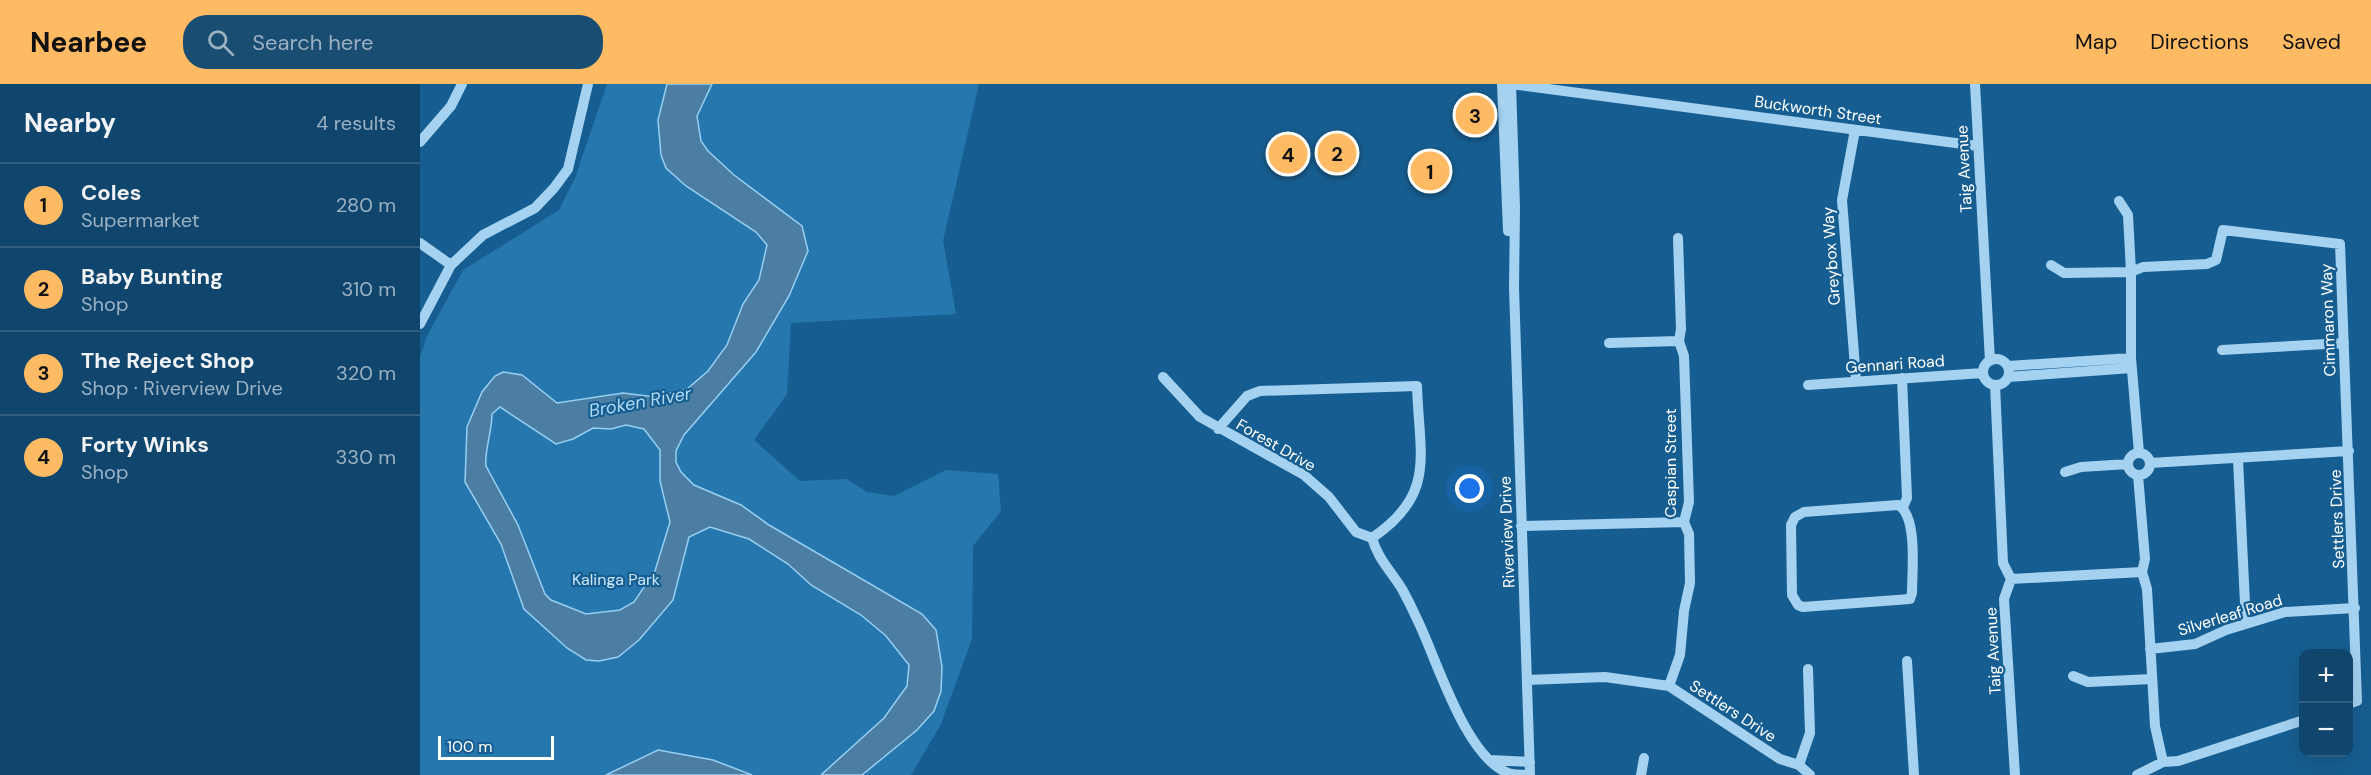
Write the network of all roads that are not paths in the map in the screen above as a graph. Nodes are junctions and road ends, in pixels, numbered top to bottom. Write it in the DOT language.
graph roads {
  1 [pos="462,84"];
  2 [pos="588,84"];
  3 [pos="1502,84"];
  4 [pos="1511,84"];
  5 [pos="1975,84"];
  6 [pos="1856,130"];
  7 [pos="420,142"];
  8 [pos="1978,146"];
  9 [pos="2119,201"];
  10 [pos="1678,238"];
  11 [pos="420,243"];
  12 [pos="451,265"];
  13 [pos="2051,265"];
  14 [pos="2131,272"];
  15 [pos="1514,288"];
  16 [pos="420,324"];
  17 [pos="1679,341"];
  18 [pos="1609,343"];
  19 [pos="2344,343"];
  20 [pos="2222,350"];
  21 [pos="1990,361"];
  22 [pos="2132,363"];
  23 [pos="2008,372"];
  24 [pos="1983,373"];
  25 [pos="1163,377"];
  26 [pos="1899,378"];
  27 [pos="1856,380"];
  28 [pos="1808,385"];
  29 [pos="1995,385"];
  30 [pos="1218,429"];
  31 [pos="2349,451"];
  32 [pos="2139,453"];
  33 [pos="2238,459"];
  34 [pos="2150,463"];
  35 [pos="2128,464"];
  36 [pos="2065,472"];
  37 [pos="2138,475"];
  38 [pos="1901,506"];
  39 [pos="1684,522"];
  40 [pos="1521,526"];
  41 [pos="1372,538"];
  42 [pos="2142,572"];
  43 [pos="2011,579"];
  44 [pos="2355,608"];
  45 [pos="2246,624"];
  46 [pos="2150,650"];
  47 [pos="1907,661"];
  48 [pos="1808,669"];
  49 [pos="2073,676"];
  50 [pos="2152,679"];
  51 [pos="1527,680"];
  52 [pos="1668,686"];
  53 [pos="2352,703"];
  54 [pos="2299,722"];
  55 [pos="1644,758"];
  56 [pos="1489,759"];
  57 [pos="1530,762"];
  58 [pos="2163,762"];
  59 [pos="1799,765"];
  60 [pos="1530,775"];
  61 [pos="1641,775"];
  62 [pos="1810,775"];
  63 [pos="1914,775"];
  64 [pos="2015,775"];
  65 [pos="2137,775"];
  1 -- 7 [label="street"];
  2 -- 12 [label="street"];
  3 -- 15 [label="street, Riverview Drive"];
  4 -- 6 [label="street, Buckworth Street"];
  4 -- 15 [label="street, Riverview Drive"];
  5 -- 8 [label="street, Taig Avenue"];
  6 -- 8 [label="street, Buckworth Street"];
  6 -- 27 [label="street, Greybox Way"];
  8 -- 21 [label="street, Taig Avenue"];
  9 -- 14 [label="street"];
  10 -- 17 [label="street, Caspian Street"];
  11 -- 12 [label="street"];
  12 -- 16 [label="street"];
  13 -- 14 [label="street"];
  14 -- 19 [label="street, Cimmaron Way"];
  14 -- 22 [label="street"];
  15 -- 40 [label="street, Riverview Drive"];
  17 -- 18 [label="street"];
  17 -- 39 [label="street, Caspian Street"];
  19 -- 20 [label="street"];
  19 -- 31 [label="street, Cimmaron Way"];
  21 -- 23 [label="street"];
  21 -- 24 [label="street"];
  22 -- 23 [label="street"];
  22 -- 32 [label="street"];
  23 -- 29 [label="street"];
  24 -- 26 [label="street, Gennari Road"];
  24 -- 29 [label="street"];
  25 -- 30 [label="street, Forest Drive"];
  26 -- 27 [label="street, Gennari Road"];
  26 -- 38 [label="street"];
  27 -- 28 [label="street, Gennari Road"];
  29 -- 43 [label="street, Taig Avenue"];
  30 -- 41 [label="street, Forest Drive"];
  30 -- 41 [label="street"];
  31 -- 33 [label="street, Settlers Drive"];
  31 -- 44 [label="street, Settlers Drive"];
  32 -- 34 [label="street"];
  32 -- 35 [label="street"];
  33 -- 34 [label="street, Settlers Drive"];
  33 -- 45 [label="street"];
  34 -- 37 [label="street"];
  35 -- 36 [label="street"];
  35 -- 37 [label="street"];
  37 -- 42 [label="street"];
  38 -- 38 [label="street"];
  39 -- 40 [label="street"];
  39 -- 52 [label="street, Caspian Street"];
  40 -- 51 [label="street, Riverview Drive"];
  41 -- 56 [label="street"];
  42 -- 43 [label="street"];
  42 -- 46 [label="street"];
  43 -- 64 [label="street, Taig Avenue"];
  44 -- 45 [label="street, Silverleaf Road"];
  44 -- 53 [label="street, Settlers Drive"];
  45 -- 46 [label="street, Silverleaf Road"];
  46 -- 50 [label="street"];
  47 -- 63 [label="street"];
  48 -- 59 [label="street"];
  49 -- 50 [label="street"];
  50 -- 58 [label="street"];
  51 -- 52 [label="street, Settlers Drive"];
  51 -- 57 [label="street, Riverview Drive"];
  52 -- 59 [label="street, Settlers Drive"];
  54 -- 58 [label="street"];
  55 -- 61 [label="street"];
  56 -- 57 [label="street"];
  56 -- 60 [label="street"];
  57 -- 60 [label="street, Riverview Drive"];
  58 -- 65 [label="street"];
  59 -- 62 [label="street, Settlers Drive"];
}
